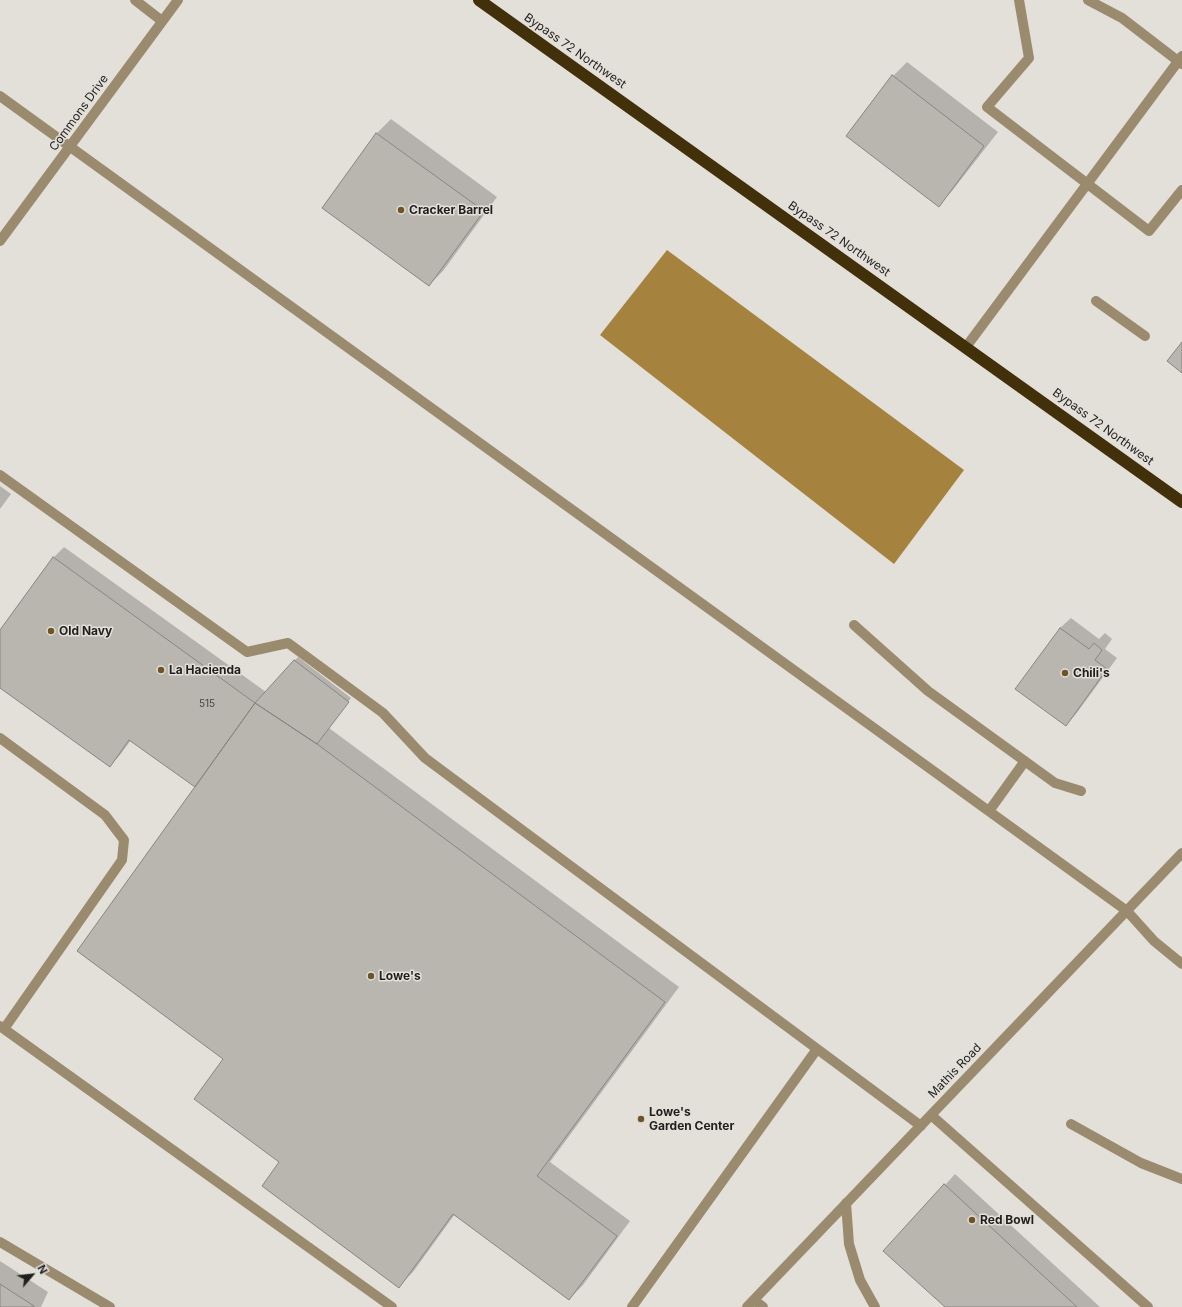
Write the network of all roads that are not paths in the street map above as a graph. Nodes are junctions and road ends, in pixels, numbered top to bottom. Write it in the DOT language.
graph roads {
  1 [pos="135,0"];
  2 [pos="178,0"];
  3 [pos="479,0"];
  4 [pos="1019,0"];
  5 [pos="1088,0"];
  6 [pos="162,21"];
  7 [pos="1181,61"];
  8 [pos="0,96"];
  9 [pos="70,146"];
  10 [pos="1088,184"];
  11 [pos="1182,190"];
  12 [pos="0,241"];
  13 [pos="1096,301"];
  14 [pos="1145,336"];
  15 [pos="966,347"];
  16 [pos="0,475"];
  17 [pos="1182,502"];
  18 [pos="854,625"];
  19 [pos="0,738"];
  20 [pos="1025,761"];
  21 [pos="1081,791"];
  22 [pos="989,811"];
  23 [pos="1182,854"];
  24 [pos="1127,911"];
  25 [pos="1182,964"];
  26 [pos="2,1027"];
  27 [pos="817,1049"];
  28 [pos="931,1115"];
  29 [pos="1071,1124"];
  30 [pos="921,1126"];
  31 [pos="1182,1179"];
  32 [pos="846,1203"];
  33 [pos="0,1242"];
  34 [pos="750,1303"];
  35 [pos="110,1307"];
  36 [pos="392,1307"];
  37 [pos="632,1307"];
  38 [pos="763,1307"];
  39 [pos="875,1307"];
  40 [pos="1148,1307"];
  1 -- 6 [label="street"];
  2 -- 6 [label="street, Commons Drive"];
  3 -- 15 [label="highway, Bypass 72 Northwest"];
  4 -- 10 [label="street"];
  5 -- 7 [label="street"];
  6 -- 9 [label="street, Commons Drive"];
  7 -- 10 [label="street"];
  8 -- 9 [label="street"];
  9 -- 12 [label="street, Commons Drive"];
  9 -- 22 [label="street"];
  10 -- 11 [label="street"];
  10 -- 15 [label="street"];
  13 -- 14 [label="street"];
  15 -- 17 [label="highway, Bypass 72 Northwest"];
  16 -- 27 [label="street"];
  18 -- 20 [label="street"];
  19 -- 26 [label="street"];
  20 -- 21 [label="street"];
  20 -- 22 [label="street"];
  22 -- 24 [label="street"];
  23 -- 24 [label="street, Mathis Road"];
  24 -- 25 [label="street"];
  24 -- 28 [label="street, Mathis Road"];
  26 -- 36 [label="street"];
  27 -- 30 [label="street"];
  27 -- 37 [label="street"];
  28 -- 30 [label="street, Mathis Road"];
  28 -- 40 [label="street"];
  29 -- 31 [label="street"];
  30 -- 32 [label="street, Mathis Road"];
  32 -- 34 [label="street, Mathis Road"];
  32 -- 39 [label="street"];
  33 -- 35 [label="street"];
  34 -- 38 [label="street"];
}
